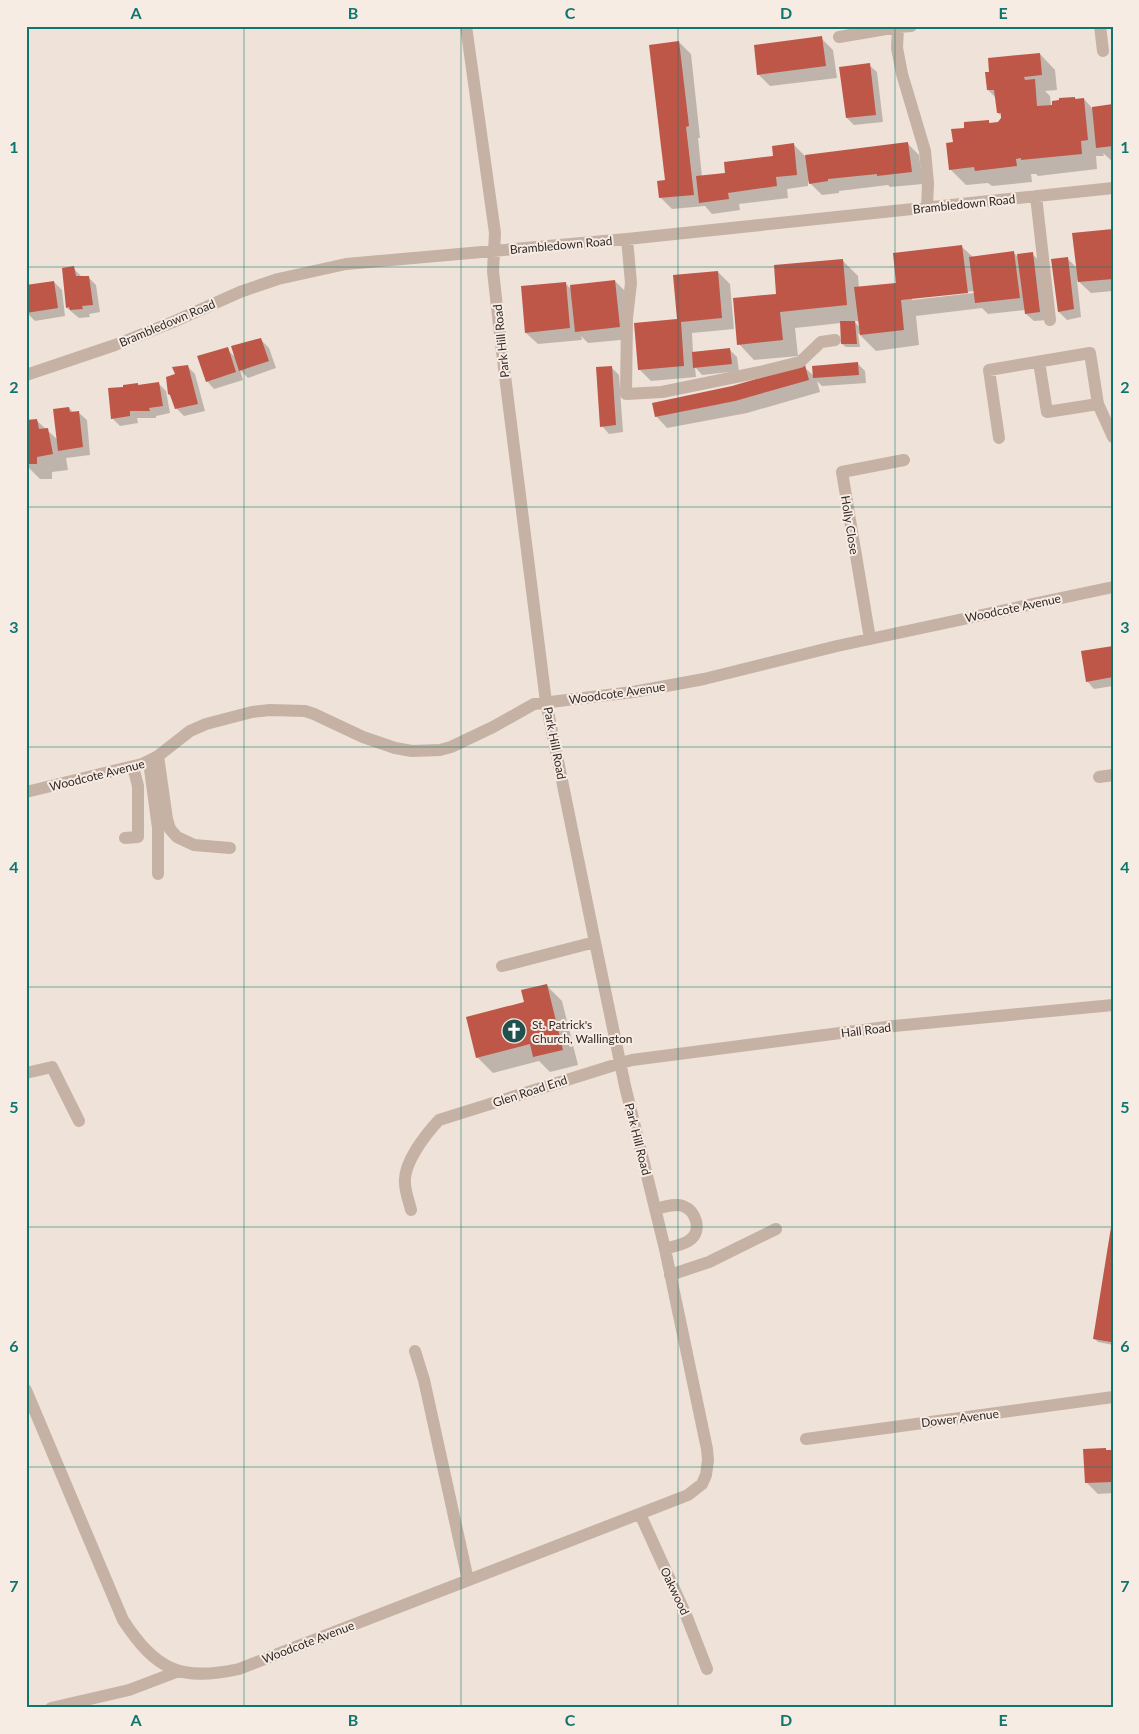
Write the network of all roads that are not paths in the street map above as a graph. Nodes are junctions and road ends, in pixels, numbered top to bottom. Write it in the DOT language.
graph roads {
  1 [pos="466,26"];
  2 [pos="1100,26"];
  3 [pos="904,27"];
  4 [pos="839,37"];
  5 [pos="1103,51"];
  6 [pos="1113,188"];
  7 [pos="1036,196"];
  8 [pos="927,208"];
  9 [pos="627,239"];
  10 [pos="494,251"];
  11 [pos="1050,320"];
  12 [pos="835,340"];
  13 [pos="1039,362"];
  14 [pos="26,375"];
  15 [pos="1098,404"];
  16 [pos="1113,437"];
  17 [pos="1000,438"];
  18 [pos="904,460"];
  19 [pos="1113,587"];
  20 [pos="870,640"];
  21 [pos="546,702"];
  22 [pos="154,759"];
  23 [pos="133,767"];
  24 [pos="1113,775"];
  25 [pos="1100,777"];
  26 [pos="26,792"];
  27 [pos="125,838"];
  28 [pos="230,848"];
  29 [pos="158,874"];
  30 [pos="594,942"];
  31 [pos="502,966"];
  32 [pos="1113,1005"];
  33 [pos="621,1063"];
  34 [pos="26,1073"];
  35 [pos="79,1122"];
  36 [pos="656,1209"];
  37 [pos="411,1210"];
  38 [pos="776,1229"];
  39 [pos="664,1248"];
  40 [pos="670,1276"];
  41 [pos="415,1351"];
  42 [pos="26,1390"];
  43 [pos="1113,1397"];
  44 [pos="806,1439"];
  45 [pos="707,1449"];
  46 [pos="640,1514"];
  47 [pos="468,1580"];
  48 [pos="708,1669"];
  49 [pos="179,1671"];
  50 [pos="51,1708"];
  1 -- 10 [label="street, Park Hill Road"];
  2 -- 5 [label="street"];
  3 -- 4 [label="street"];
  3 -- 8 [label="street"];
  6 -- 7 [label="street, Brambledown Road"];
  7 -- 8 [label="street, Brambledown Road"];
  7 -- 11 [label="street"];
  8 -- 9 [label="street, Brambledown Road"];
  9 -- 10 [label="street, Brambledown Road"];
  9 -- 12 [label="street"];
  10 -- 14 [label="street, Brambledown Road"];
  10 -- 21 [label="street, Park Hill Road"];
  13 -- 15 [label="street"];
  13 -- 15 [label="street"];
  13 -- 17 [label="street"];
  15 -- 16 [label="street"];
  18 -- 20 [label="street, Holly Close"];
  19 -- 20 [label="street, Woodcote Avenue"];
  20 -- 21 [label="street, Woodcote Avenue"];
  21 -- 22 [label="street, Woodcote Avenue"];
  21 -- 30 [label="street, Park Hill Road"];
  22 -- 23 [label="street, Woodcote Avenue"];
  22 -- 28 [label="street"];
  22 -- 29 [label="street"];
  23 -- 26 [label="street, Woodcote Avenue"];
  23 -- 27 [label="street"];
  24 -- 25 [label="street"];
  30 -- 31 [label="street"];
  30 -- 33 [label="street, Park Hill Road"];
  32 -- 33 [label="street, Hall Road"];
  33 -- 36 [label="street, Park Hill Road"];
  33 -- 37 [label="street, Glen Road End"];
  34 -- 35 [label="street"];
  36 -- 39 [label="street, Park Hill Road"];
  36 -- 39 [label="street"];
  38 -- 40 [label="street"];
  39 -- 40 [label="street, Park Hill Road"];
  40 -- 45 [label="street, Park Hill Road"];
  41 -- 47 [label="street"];
  42 -- 49 [label="street, Woodcote Avenue"];
  43 -- 44 [label="street, Dower Avenue"];
  45 -- 46 [label="street, Woodcote Avenue"];
  46 -- 47 [label="street, Woodcote Avenue"];
  46 -- 48 [label="street, Oakwood"];
  47 -- 49 [label="street, Woodcote Avenue"];
  49 -- 50 [label="street"];
}
